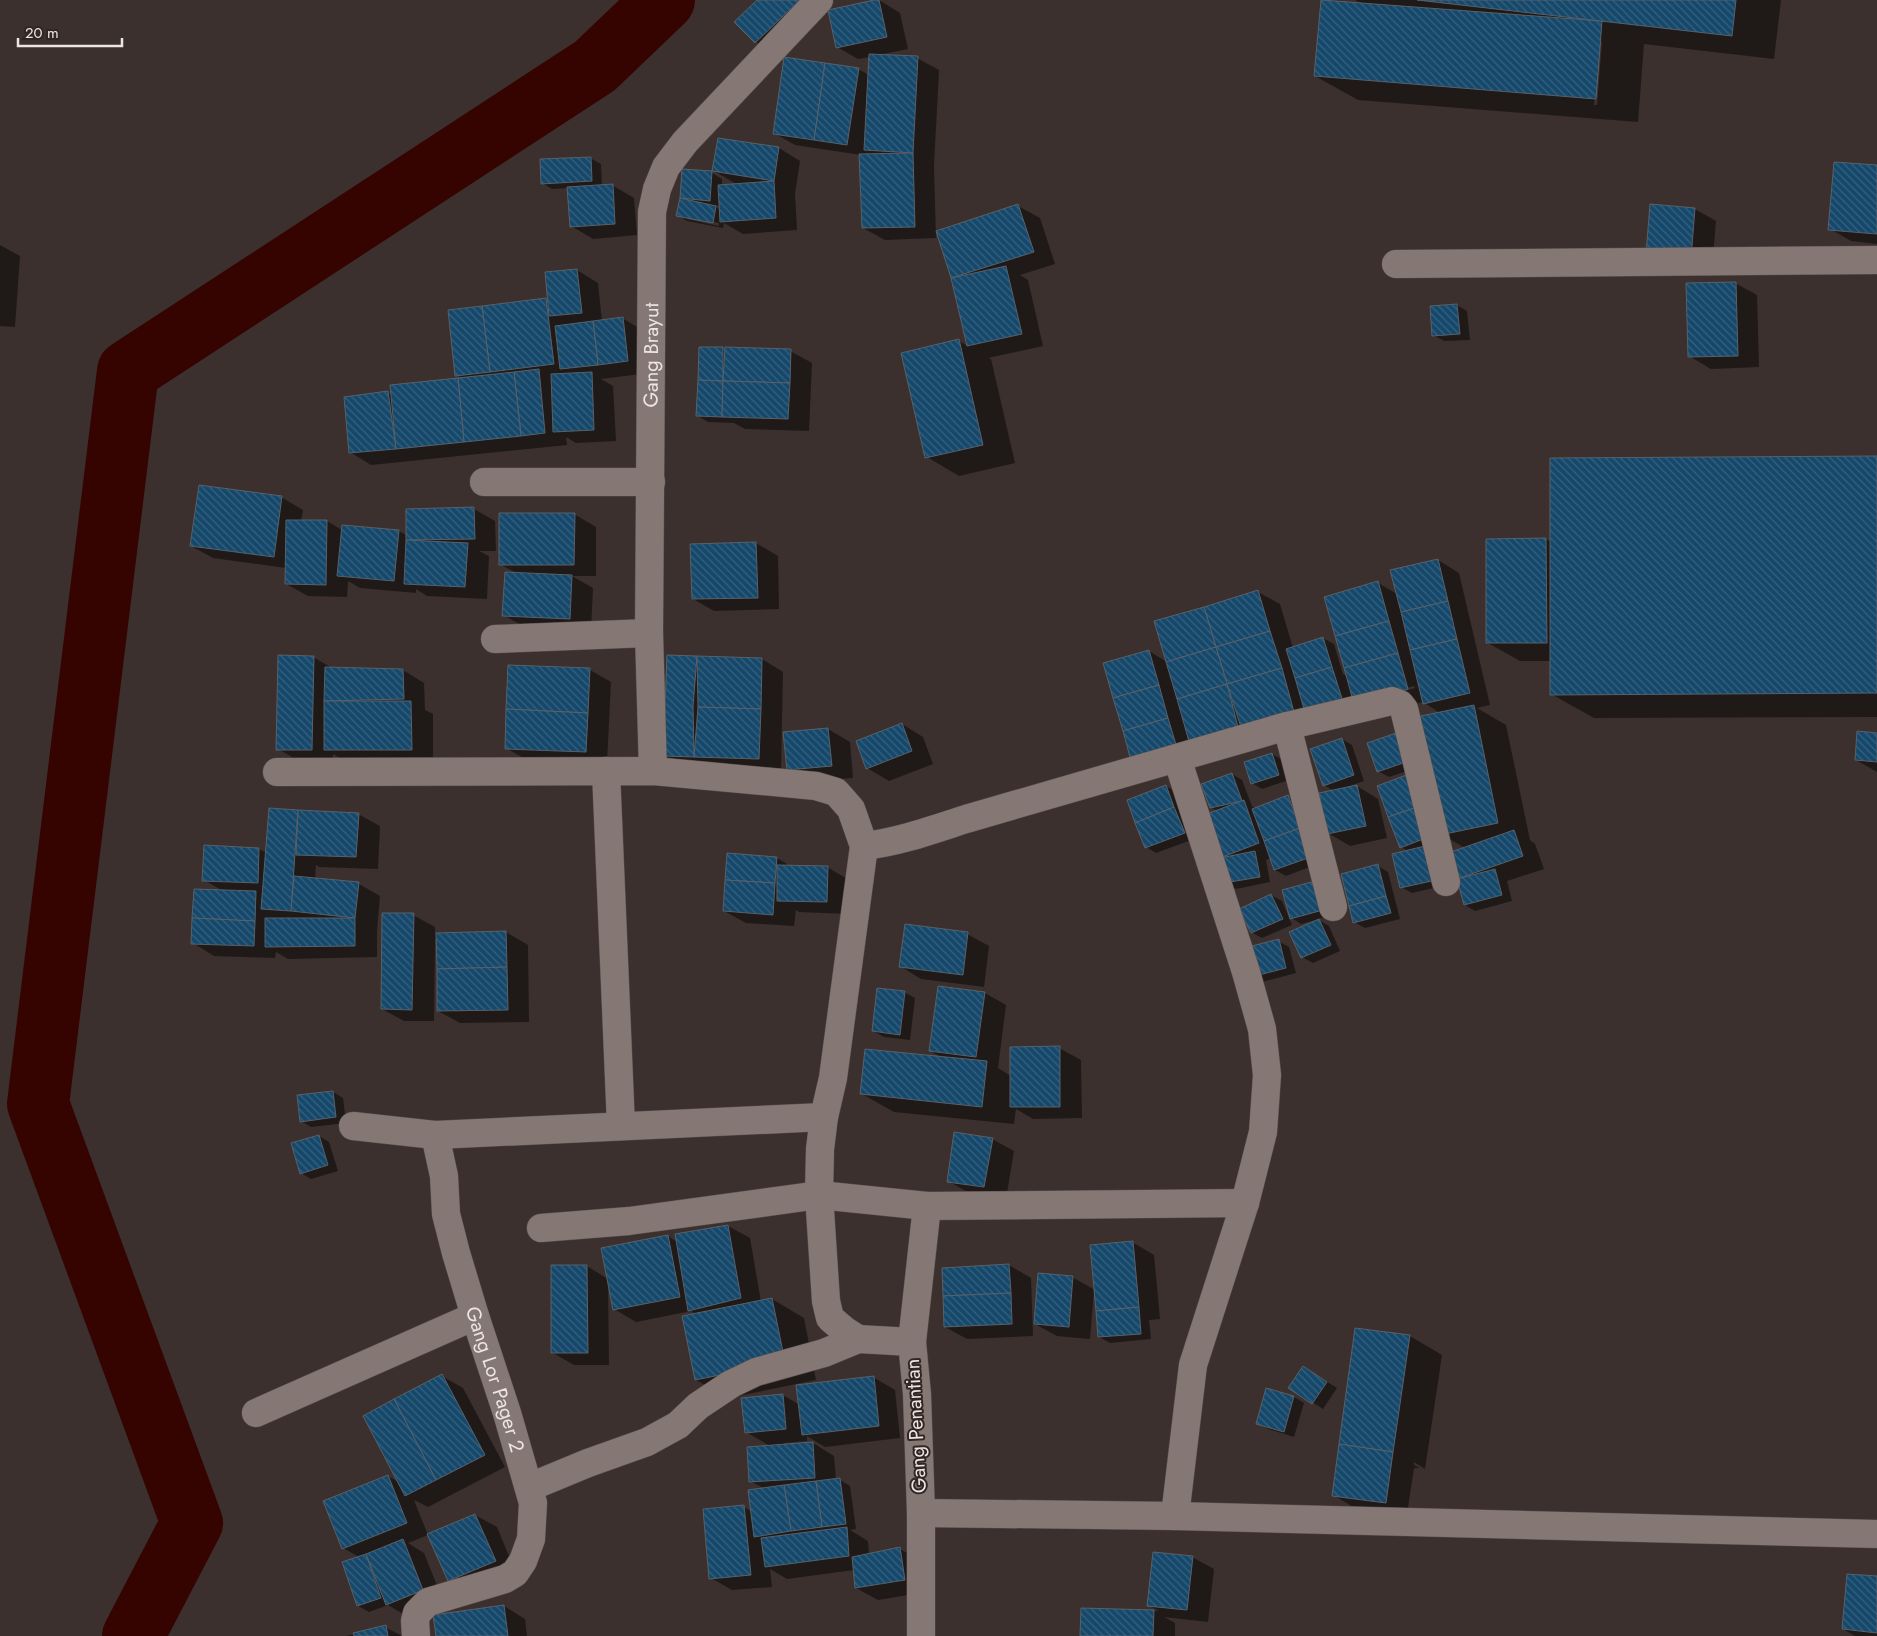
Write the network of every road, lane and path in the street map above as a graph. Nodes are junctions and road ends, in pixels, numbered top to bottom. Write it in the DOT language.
graph roads {
  1 [pos="819,0"];
  2 [pos="1877,260"];
  3 [pos="1396,264"];
  4 [pos="484,482"];
  5 [pos="650,482"];
  6 [pos="649,633"];
  7 [pos="495,639"];
  8 [pos="1287,726"];
  9 [pos="1177,758"];
  10 [pos="654,771"];
  11 [pos="277,772"];
  12 [pos="606,772"];
  13 [pos="864,846"];
  14 [pos="1446,882"];
  15 [pos="1333,907"];
  16 [pos="824,1117"];
  17 [pos="353,1126"];
  18 [pos="621,1126"];
  19 [pos="435,1135"];
  20 [pos="819,1195"];
  21 [pos="1245,1203"];
  22 [pos="926,1206"];
  23 [pos="541,1228"];
  24 [pos="474,1316"];
  25 [pos="858,1339"];
  26 [pos="912,1342"];
  27 [pos="256,1413"];
  28 [pos="530,1487"];
  29 [pos="921,1513"];
  30 [pos="1175,1516"];
  31 [pos="1877,1534"];
  32 [pos="416,1636"];
  33 [pos="921,1636"];
  1 -- 5 [label="street, Gang Brayut"];
  2 -- 3 [label="street"];
  4 -- 5 [label="street"];
  5 -- 6 [label="street, Gang Brayut"];
  6 -- 7 [label="street"];
  6 -- 10 [label="street, Gang Brayut"];
  8 -- 9 [label="street"];
  8 -- 14 [label="street"];
  8 -- 15 [label="street"];
  9 -- 13 [label="street"];
  9 -- 21 [label="street"];
  10 -- 12 [label="street"];
  10 -- 13 [label="street"];
  11 -- 12 [label="street"];
  12 -- 18 [label="street"];
  13 -- 16 [label="street"];
  16 -- 18 [label="street"];
  16 -- 20 [label="street"];
  17 -- 19 [label="street"];
  18 -- 19 [label="street"];
  19 -- 24 [label="street, Gang Lor Pager 2"];
  20 -- 22 [label="street"];
  20 -- 23 [label="street"];
  20 -- 25 [label="street"];
  21 -- 22 [label="street"];
  21 -- 30 [label="street"];
  22 -- 26 [label="street"];
  24 -- 27 [label="street"];
  24 -- 28 [label="street, Gang Lor Pager 2"];
  25 -- 26 [label="street, Gang Penantian"];
  25 -- 28 [label="street"];
  26 -- 29 [label="street, Gang Penantian"];
  28 -- 32 [label="street, Gang Lor Pager 2"];
  29 -- 30 [label="street"];
  29 -- 33 [label="street, Gang Penantian"];
  30 -- 31 [label="street"];
}
